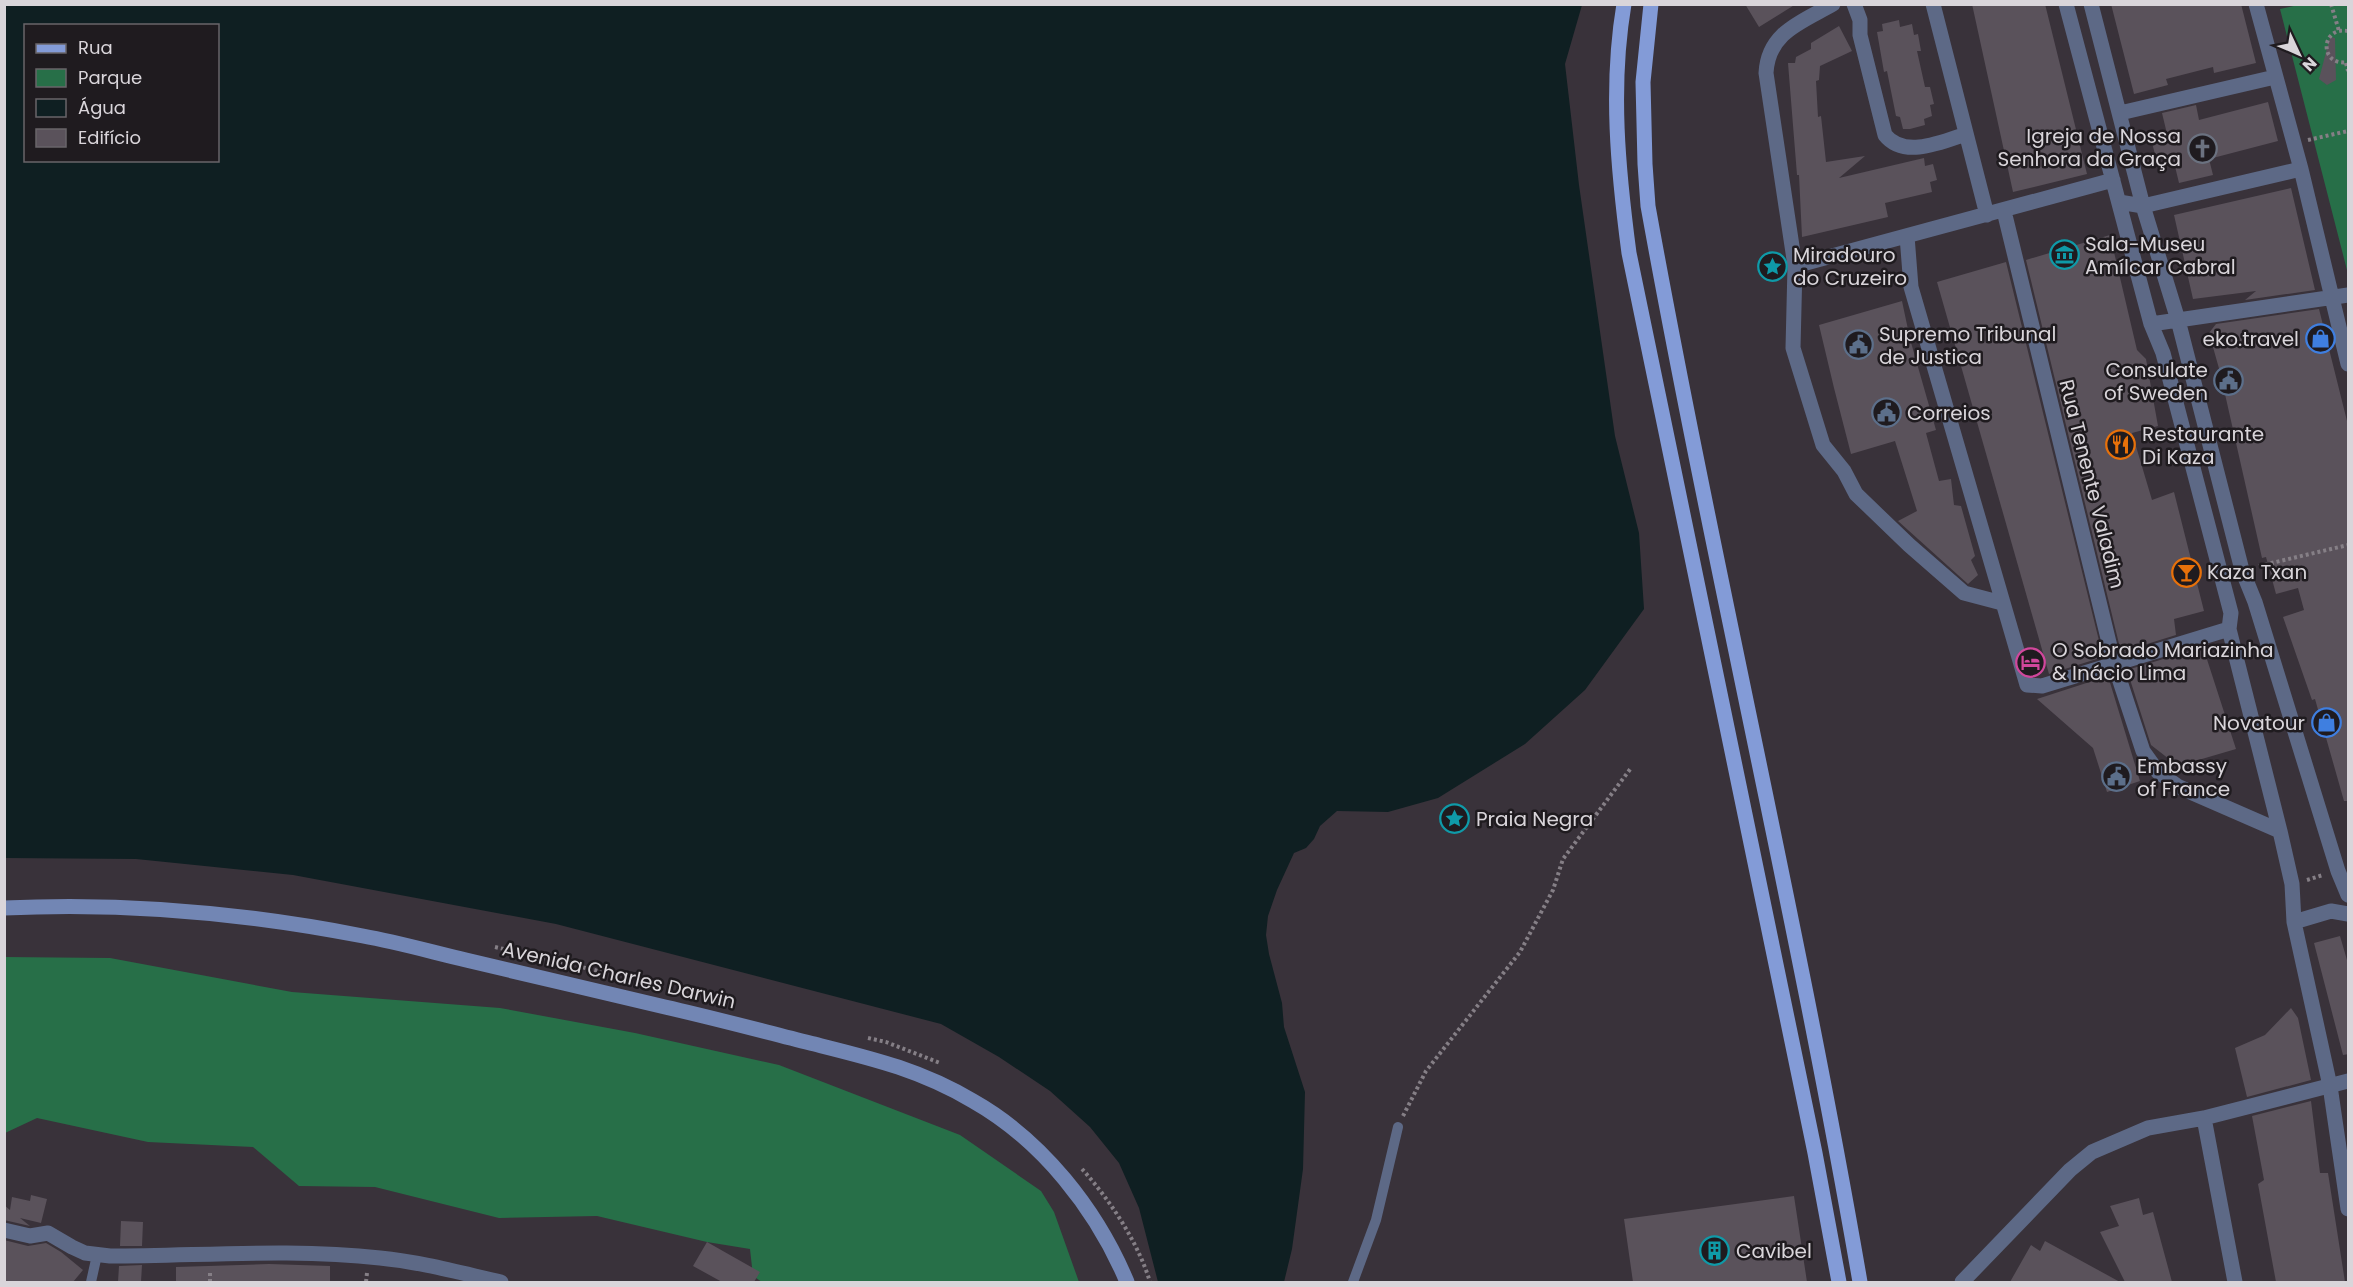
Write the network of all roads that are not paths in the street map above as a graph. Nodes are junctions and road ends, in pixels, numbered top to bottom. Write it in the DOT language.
graph roads {
  1 [pos="1624,4"];
  2 [pos="1651,4"];
  3 [pos="1833,4"];
  4 [pos="1854,4"];
  5 [pos="1933,4"];
  6 [pos="2066,4"];
  7 [pos="2091,4"];
  8 [pos="2256,4"];
  9 [pos="2275,77"];
  10 [pos="2120,113"];
  11 [pos="1966,134"];
  12 [pos="2301,169"];
  13 [pos="2113,180"];
  14 [pos="2119,202"];
  15 [pos="2144,206"];
  16 [pos="2004,211"];
  17 [pos="1987,215"];
  18 [pos="1907,236"];
  19 [pos="1796,266"];
  20 [pos="2341,296"];
  21 [pos="2178,320"];
  22 [pos="2151,324"];
  23 [pos="2349,364"];
  24 [pos="2002,603"];
  25 [pos="2229,629"];
  26 [pos="2114,663"];
  27 [pos="2280,831"];
  28 [pos="2349,895"];
  29 [pos="4,908"];
  30 [pos="2349,914"];
  31 [pos="2294,922"];
  32 [pos="2349,1081"];
  33 [pos="2330,1086"];
  34 [pos="2204,1118"];
  35 [pos="1398,1127"];
  36 [pos="2349,1209"];
  37 [pos="4,1230"];
  38 [pos="97,1255"];
  39 [pos="91,1282"];
  40 [pos="501,1282"];
  41 [pos="1127,1282"];
  42 [pos="1353,1282"];
  43 [pos="1839,1282"];
  44 [pos="1860,1282"];
  45 [pos="1962,1282"];
  46 [pos="2235,1282"];
  1 -- 43 [label="main road"];
  2 -- 44 [label="main road"];
  3 -- 19 [label="street"];
  4 -- 11 [label="street"];
  5 -- 11 [label="street"];
  6 -- 13 [label="street"];
  7 -- 10 [label="street"];
  8 -- 9 [label="street"];
  9 -- 10 [label="street"];
  9 -- 12 [label="street"];
  10 -- 15 [label="street"];
  11 -- 17 [label="street"];
  12 -- 15 [label="street"];
  12 -- 20 [label="street"];
  13 -- 14 [label="street"];
  13 -- 16 [label="street"];
  14 -- 15 [label="street"];
  14 -- 22 [label="street"];
  15 -- 21 [label="street"];
  16 -- 17 [label="street"];
  16 -- 26 [label="street, Rua Tenente Valadim"];
  17 -- 18 [label="street"];
  18 -- 19 [label="street"];
  18 -- 24 [label="street"];
  19 -- 24 [label="street"];
  20 -- 21 [label="street"];
  20 -- 23 [label="street"];
  21 -- 22 [label="street"];
  21 -- 28 [label="street"];
  22 -- 25 [label="street"];
  24 -- 26 [label="street"];
  25 -- 26 [label="street"];
  25 -- 27 [label="street"];
  26 -- 27 [label="street, Rua Tenente Valadim"];
  27 -- 31 [label="street"];
  29 -- 41 [label="main road, Avenida Charles Darwin"];
  30 -- 31 [label="street"];
  31 -- 33 [label="street"];
  32 -- 33 [label="street"];
  33 -- 34 [label="street"];
  33 -- 36 [label="street"];
  34 -- 45 [label="street"];
  34 -- 46 [label="street"];
  35 -- 42 [label="lane"];
  37 -- 38 [label="street"];
  38 -- 39 [label="lane"];
  38 -- 40 [label="street"];
}
